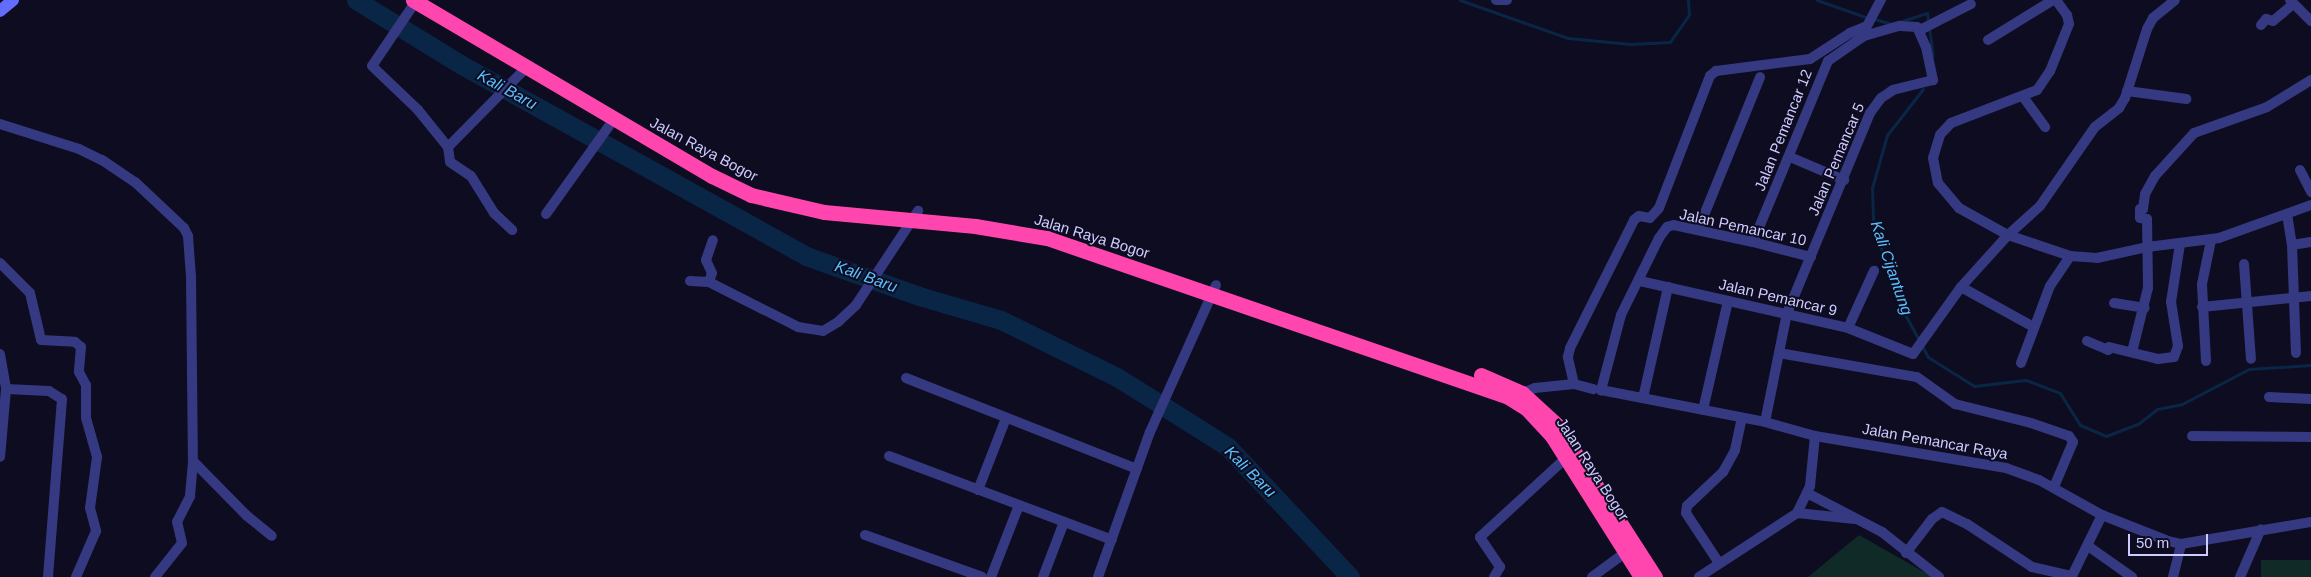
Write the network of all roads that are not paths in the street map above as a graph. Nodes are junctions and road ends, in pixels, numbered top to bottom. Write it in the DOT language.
graph roads {
  1 [pos="13,0"];
  2 [pos="432,0"];
  3 [pos="1496,0"];
  4 [pos="1507,0"];
  5 [pos="1881,0"];
  6 [pos="2054,0"];
  7 [pos="2175,0"];
  8 [pos="2291,2"];
  9 [pos="1971,4"];
  10 [pos="412,5"];
  11 [pos="0,11"];
  12 [pos="2311,21"];
  13 [pos="2261,24"];
  14 [pos="1924,28"];
  15 [pos="1988,40"];
  16 [pos="1825,58"];
  17 [pos="521,73"];
  18 [pos="1760,77"];
  19 [pos="2311,80"];
  20 [pos="2127,91"];
  21 [pos="2024,98"];
  22 [pos="2186,99"];
  23 [pos="614,119"];
  24 [pos="0,124"];
  25 [pos="2045,127"];
  26 [pos="448,147"];
  27 [pos="1790,157"];
  28 [pos="2300,170"];
  29 [pos="1844,180"];
  30 [pos="2311,192"];
  31 [pos="2311,205"];
  32 [pos="546,214"];
  33 [pos="2287,214"];
  34 [pos="916,216"];
  35 [pos="512,230"];
  36 [pos="1698,230"];
  37 [pos="2008,235"];
  38 [pos="713,240"];
  39 [pos="2211,240"];
  40 [pos="1753,242"];
  41 [pos="2311,242"];
  42 [pos="2180,244"];
  43 [pos="2292,245"];
  44 [pos="2147,247"];
  45 [pos="2070,256"];
  46 [pos="1811,257"];
  47 [pos="0,263"];
  48 [pos="2244,264"];
  49 [pos="1874,271"];
  50 [pos="690,281"];
  51 [pos="1640,281"];
  52 [pos="709,282"];
  53 [pos="1668,288"];
  54 [pos="1961,288"];
  55 [pos="1214,289"];
  56 [pos="2311,296"];
  57 [pos="2293,297"];
  58 [pos="1728,301"];
  59 [pos="2114,303"];
  60 [pos="2248,303"];
  61 [pos="2202,307"];
  62 [pos="2145,308"];
  63 [pos="1787,313"];
  64 [pos="2032,326"];
  65 [pos="1848,328"];
  66 [pos="2086,341"];
  67 [pos="2132,352"];
  68 [pos="1779,353"];
  69 [pos="2296,353"];
  70 [pos="0,354"];
  71 [pos="2251,359"];
  72 [pos="2206,362"];
  73 [pos="2021,363"];
  74 [pos="2,377"];
  75 [pos="906,378"];
  76 [pos="1574,384"];
  77 [pos="6,388"];
  78 [pos="1597,390"];
  79 [pos="1522,392"];
  80 [pos="2269,397"];
  81 [pos="1643,398"];
  82 [pos="2311,399"];
  83 [pos="1703,410"];
  84 [pos="1006,418"];
  85 [pos="1742,418"];
  86 [pos="1766,422"];
  87 [pos="1815,436"];
  88 [pos="2192,436"];
  89 [pos="2311,437"];
  90 [pos="889,456"];
  91 [pos="0,457"];
  92 [pos="1567,457"];
  93 [pos="193,461"];
  94 [pos="1137,469"];
  95 [pos="2054,487"];
  96 [pos="978,490"];
  97 [pos="1807,492"];
  98 [pos="1019,505"];
  99 [pos="1797,513"];
  100 [pos="2102,515"];
  101 [pos="1856,519"];
  102 [pos="1064,522"];
  103 [pos="2311,522"];
  104 [pos="2261,528"];
  105 [pos="865,535"];
  106 [pos="272,536"];
  107 [pos="1112,540"];
  108 [pos="2181,544"];
  109 [pos="2088,546"];
  110 [pos="1626,552"];
  111 [pos="1906,553"];
  112 [pos="1719,563"];
  113 [pos="2031,572"];
  114 [pos="48,577"];
  115 [pos="76,577"];
  116 [pos="155,577"];
  117 [pos="982,577"];
  118 [pos="991,577"];
  119 [pos="1043,577"];
  120 [pos="1098,577"];
  121 [pos="1494,577"];
  122 [pos="1592,577"];
  123 [pos="1642,577"];
  124 [pos="1655,577"];
  125 [pos="1699,577"];
  126 [pos="1939,577"];
  127 [pos="2073,577"];
  128 [pos="2132,577"];
  129 [pos="2173,577"];
  130 [pos="2240,577"];
  1 -- 11 [label="street"];
  2 -- 34 [label="highway, Jalan Raya Bogor"];
  3 -- 4 [label="street"];
  5 -- 16 [label="street"];
  6 -- 15 [label="street"];
  6 -- 21 [label="street"];
  7 -- 20 [label="street"];
  8 -- 12 [label="street"];
  8 -- 13 [label="street"];
  9 -- 14 [label="street"];
  10 -- 17 [label="highway, Jalan Raya Bogor"];
  10 -- 26 [label="street"];
  14 -- 16 [label="street, Jalan Pemancar 12"];
  14 -- 29 [label="street, Jalan Pemancar 5"];
  16 -- 27 [label="street, Jalan Pemancar 12"];
  16 -- 76 [label="street"];
  17 -- 23 [label="highway, Jalan Raya Bogor"];
  17 -- 26 [label="street"];
  18 -- 36 [label="street"];
  19 -- 44 [label="street"];
  20 -- 22 [label="street"];
  20 -- 37 [label="street"];
  21 -- 25 [label="street"];
  21 -- 37 [label="street"];
  23 -- 32 [label="street"];
  23 -- 34 [label="highway, Jalan Raya Bogor"];
  24 -- 93 [label="street"];
  26 -- 35 [label="street"];
  27 -- 29 [label="street"];
  27 -- 40 [label="street, Jalan Pemancar 12"];
  28 -- 30 [label="street"];
  29 -- 46 [label="street, Jalan Pemancar 5"];
  31 -- 33 [label="street"];
  33 -- 39 [label="street"];
  33 -- 43 [label="street"];
  34 -- 52 [label="street"];
  34 -- 55 [label="highway, Jalan Raya Bogor"];
  36 -- 40 [label="street, Jalan Pemancar 10"];
  36 -- 51 [label="street, Jalan Pemancar 10"];
  37 -- 45 [label="street"];
  37 -- 54 [label="street"];
  38 -- 52 [label="street"];
  39 -- 42 [label="street"];
  39 -- 61 [label="street"];
  40 -- 46 [label="street, Jalan Pemancar 10"];
  41 -- 43 [label="street"];
  42 -- 44 [label="street"];
  42 -- 67 [label="street"];
  43 -- 57 [label="street"];
  44 -- 45 [label="street"];
  44 -- 62 [label="street"];
  45 -- 64 [label="street"];
  46 -- 63 [label="street, Jalan Pemancar 5"];
  47 -- 115 [label="street"];
  48 -- 60 [label="street"];
  49 -- 65 [label="street, Jalan Pemancar 9"];
  50 -- 52 [label="street"];
  51 -- 53 [label="street, Jalan Pemancar 9"];
  51 -- 78 [label="street, Jalan Pemancar 10"];
  53 -- 58 [label="street, Jalan Pemancar 9"];
  53 -- 81 [label="street"];
  54 -- 64 [label="street"];
  54 -- 65 [label="street"];
  55 -- 79 [label="highway, Jalan Raya Bogor"];
  55 -- 92 [label="highway, Jalan Raya Bogor"];
  55 -- 94 [label="street"];
  56 -- 57 [label="street"];
  57 -- 60 [label="street"];
  57 -- 69 [label="street"];
  58 -- 63 [label="street, Jalan Pemancar 9"];
  58 -- 83 [label="street"];
  59 -- 62 [label="street"];
  60 -- 61 [label="street"];
  60 -- 71 [label="street"];
  61 -- 72 [label="street"];
  62 -- 67 [label="street"];
  63 -- 65 [label="street, Jalan Pemancar 9"];
  63 -- 68 [label="street, Jalan Pemancar 5"];
  64 -- 73 [label="street"];
  66 -- 67 [label="street"];
  68 -- 86 [label="street, Jalan Pemancar 5"];
  68 -- 95 [label="street"];
  70 -- 74 [label="street"];
  74 -- 77 [label="street"];
  75 -- 84 [label="street"];
  76 -- 78 [label="street, Jalan Pemancar Raya"];
  76 -- 79 [label="street"];
  77 -- 91 [label="street"];
  77 -- 114 [label="street"];
  78 -- 81 [label="street, Jalan Pemancar Raya"];
  79 -- 124 [label="highway, Jalan Raya Bogor"];
  80 -- 82 [label="street"];
  81 -- 83 [label="street, Jalan Pemancar Raya"];
  83 -- 85 [label="street, Jalan Pemancar Raya"];
  84 -- 94 [label="street"];
  84 -- 96 [label="street"];
  85 -- 86 [label="street, Jalan Pemancar Raya"];
  85 -- 112 [label="street"];
  86 -- 87 [label="street, Jalan Pemancar Raya"];
  87 -- 95 [label="street, Jalan Pemancar Raya"];
  87 -- 97 [label="street"];
  88 -- 89 [label="street"];
  90 -- 96 [label="street"];
  92 -- 110 [label="highway, Jalan Raya Bogor"];
  92 -- 121 [label="street"];
  93 -- 106 [label="street"];
  93 -- 116 [label="street"];
  94 -- 107 [label="street"];
  95 -- 100 [label="street, Jalan Pemancar Raya"];
  96 -- 98 [label="street"];
  97 -- 99 [label="street"];
  97 -- 101 [label="street"];
  98 -- 102 [label="street"];
  98 -- 118 [label="street"];
  99 -- 101 [label="street"];
  99 -- 112 [label="street"];
  100 -- 108 [label="street, Jalan Pemancar Raya"];
  100 -- 109 [label="street"];
  101 -- 111 [label="street"];
  102 -- 107 [label="street"];
  102 -- 119 [label="street"];
  103 -- 104 [label="street, Jalan Pemancar Raya"];
  104 -- 108 [label="street, Jalan Pemancar Raya"];
  104 -- 130 [label="street"];
  105 -- 117 [label="street"];
  107 -- 120 [label="street"];
  108 -- 129 [label="street"];
  109 -- 127 [label="street"];
  109 -- 128 [label="street"];
  110 -- 122 [label="street"];
  110 -- 123 [label="highway, Jalan Raya Bogor"];
  111 -- 113 [label="street"];
  111 -- 126 [label="street"];
  112 -- 125 [label="street"];
  113 -- 127 [label="street"];
}
